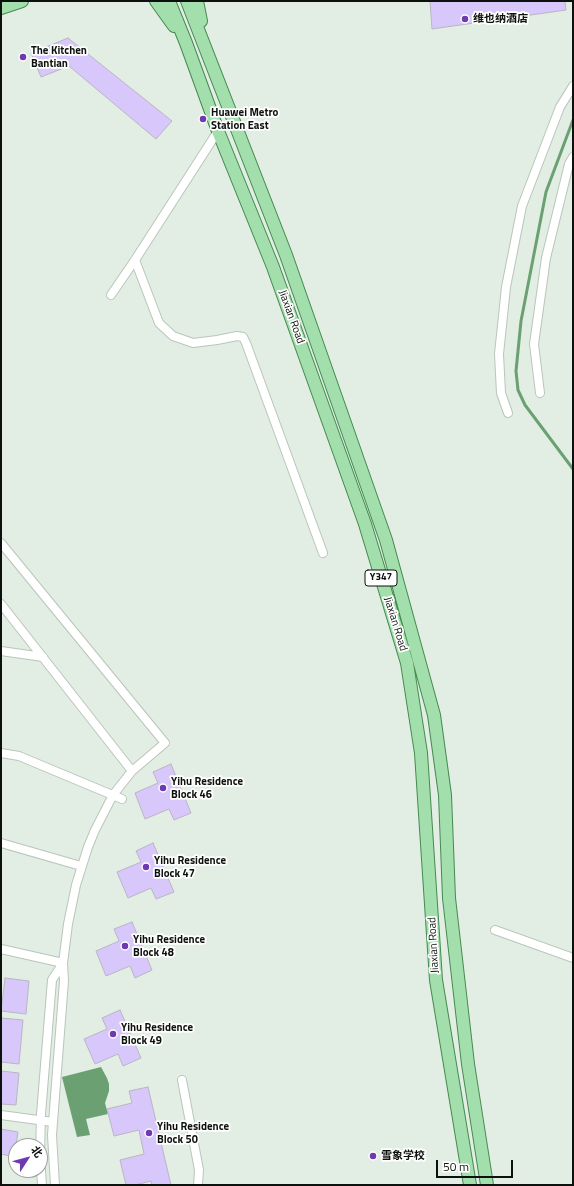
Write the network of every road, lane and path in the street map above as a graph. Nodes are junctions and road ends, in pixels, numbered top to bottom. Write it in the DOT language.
graph roads {
  1 [pos="22,1"];
  2 [pos="156,1"];
  3 [pos="169,1"];
  4 [pos="187,1"];
  5 [pos="197,1"];
  6 [pos="1,8"];
  7 [pos="186,43"];
  8 [pos="207,50"];
  9 [pos="573,86"];
  10 [pos="218,131"];
  11 [pos="573,157"];
  12 [pos="135,260"];
  13 [pos="111,295"];
  14 [pos="540,393"];
  15 [pos="508,413"];
  16 [pos="1,543"];
  17 [pos="322,553"];
  18 [pos="1,604"];
  19 [pos="1,651"];
  20 [pos="43,657"];
  21 [pos="1,753"];
  22 [pos="132,771"];
  23 [pos="113,795"];
  24 [pos="122,799"];
  25 [pos="1,843"];
  26 [pos="82,866"];
  27 [pos="495,930"];
  28 [pos="1,949"];
  29 [pos="573,958"];
  30 [pos="63,963"];
  31 [pos="182,1080"];
  32 [pos="1,1115"];
  33 [pos="40,1121"];
  34 [pos="53,1122"];
  35 [pos="42,1185"];
  36 [pos="55,1185"];
  37 [pos="198,1185"];
  38 [pos="470,1185"];
  39 [pos="487,1185"];
  1 -- 6 [label="main road"];
  2 -- 7 [label="main road"];
  3 -- 7 [label="main road, Jiaxian Road / Y347"];
  4 -- 8 [label="main road, Jiaxian Road / Y347"];
  5 -- 8 [label="main road"];
  7 -- 10 [label="main road, Jiaxian Road / Y347"];
  8 -- 39 [label="main road, Jiaxian Road / Y347"];
  9 -- 15 [label="street"];
  10 -- 12 [label="street"];
  10 -- 38 [label="main road, Jiaxian Road / Y347"];
  11 -- 14 [label="street"];
  12 -- 13 [label="street"];
  12 -- 17 [label="street"];
  16 -- 22 [label="street"];
  18 -- 20 [label="street"];
  19 -- 20 [label="street"];
  20 -- 22 [label="street"];
  21 -- 23 [label="street"];
  22 -- 23 [label="street"];
  23 -- 24 [label="street"];
  23 -- 26 [label="street"];
  25 -- 26 [label="street"];
  26 -- 30 [label="street"];
  27 -- 29 [label="street"];
  28 -- 30 [label="street"];
  30 -- 33 [label="street"];
  30 -- 34 [label="street"];
  31 -- 37 [label="street"];
  32 -- 33 [label="street"];
  33 -- 34 [label="street"];
  33 -- 35 [label="street"];
  34 -- 36 [label="street"];
}
